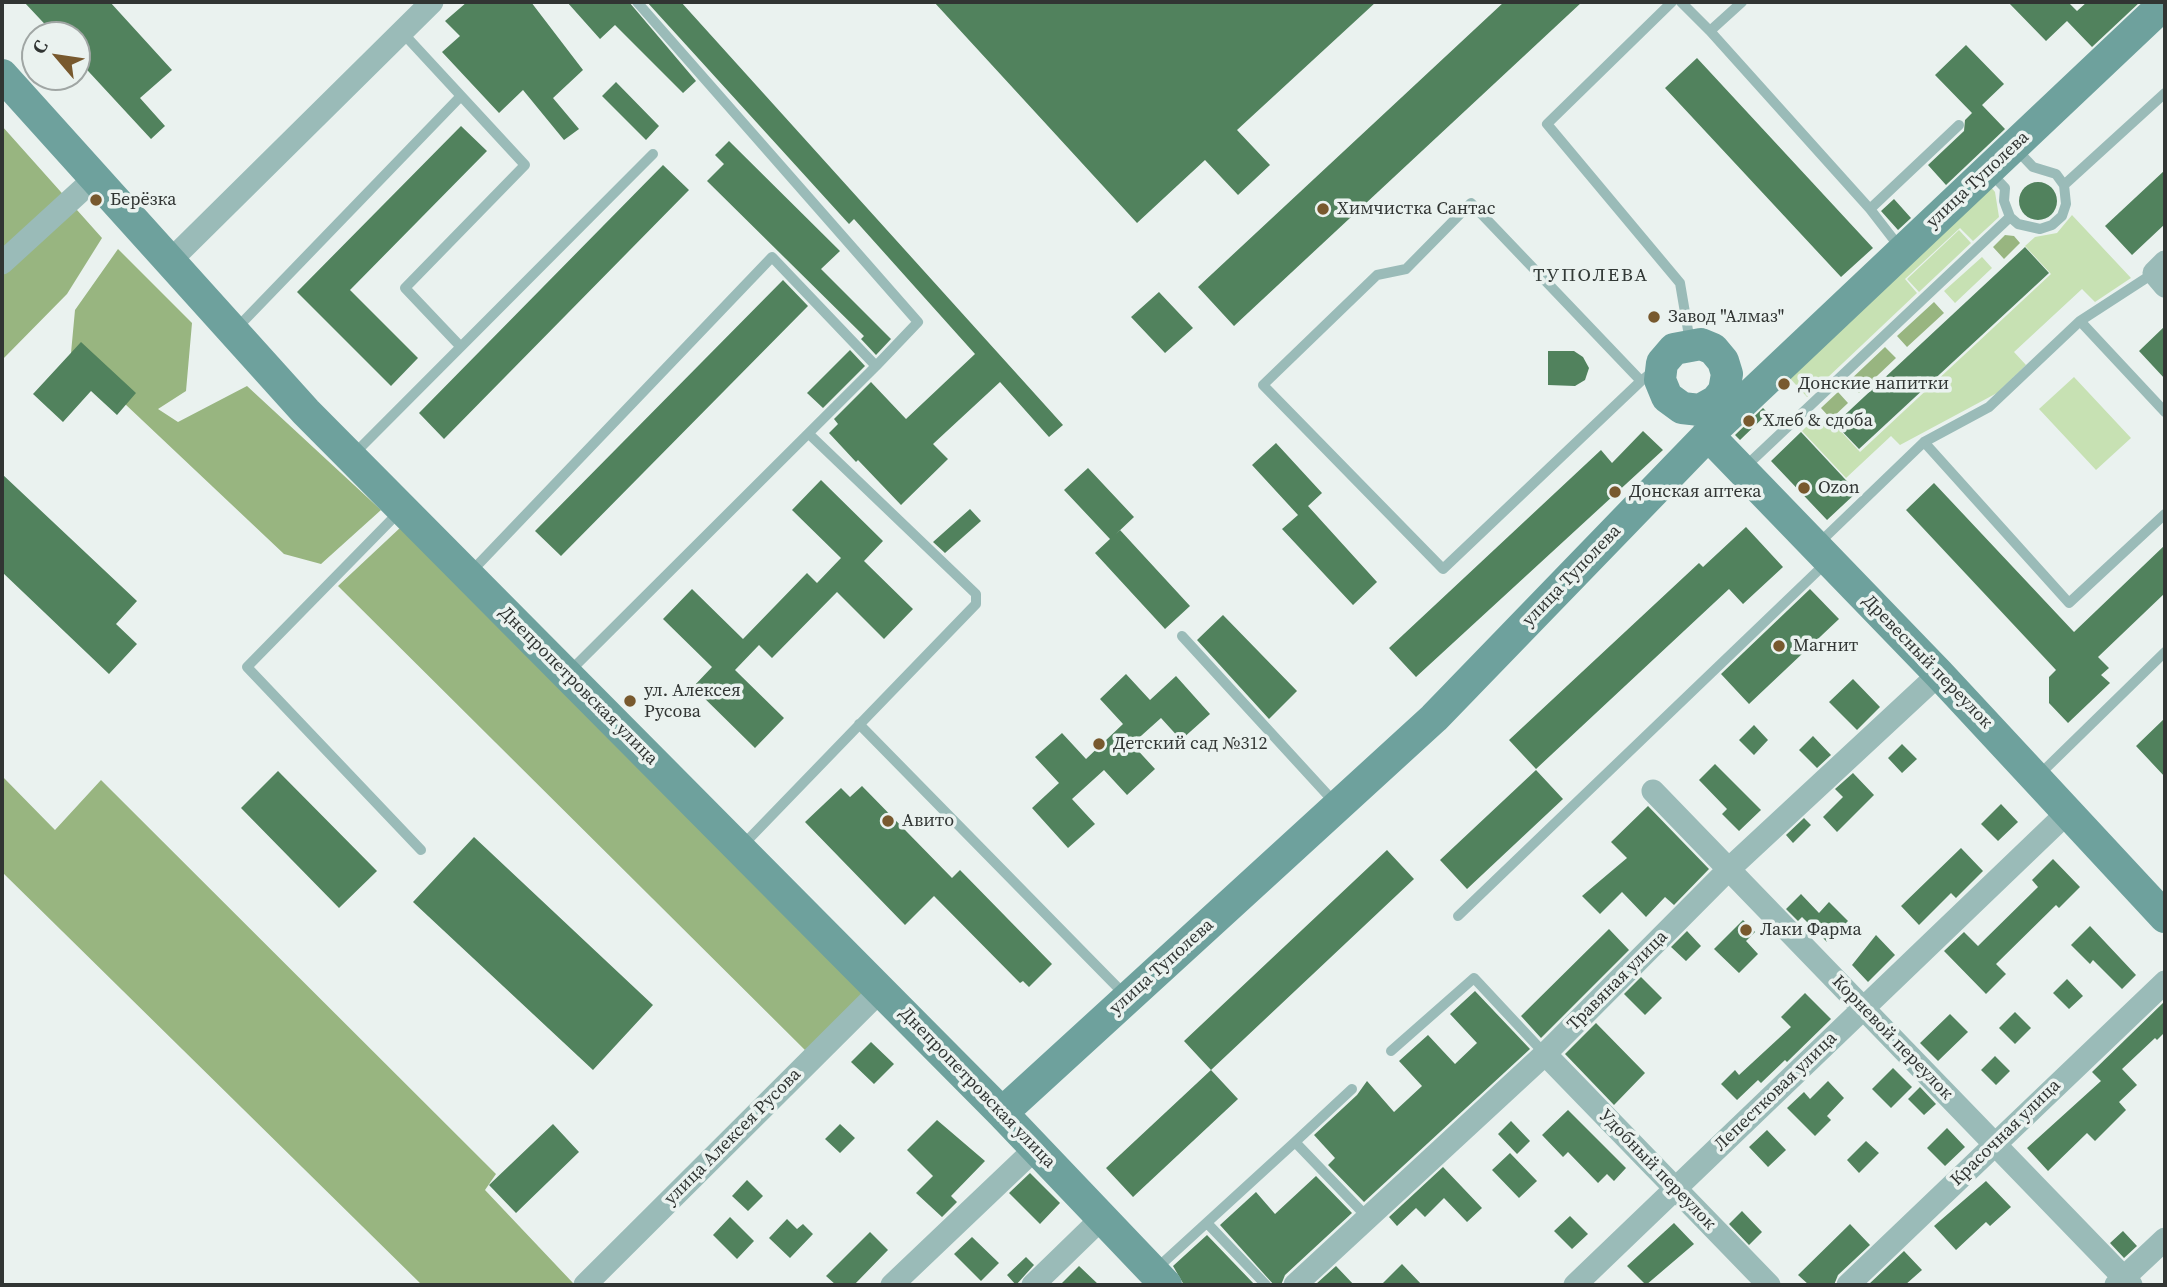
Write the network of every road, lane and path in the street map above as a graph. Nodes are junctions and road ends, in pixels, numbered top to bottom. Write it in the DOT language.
graph roads {
  1 [pos="432,2"];
  2 [pos="637,2"];
  3 [pos="1672,2"];
  4 [pos="1682,2"];
  5 [pos="1742,2"];
  6 [pos="2165,3"];
  7 [pos="401,31"];
  8 [pos="1710,31"];
  9 [pos="2,75"];
  10 [pos="2165,93"];
  11 [pos="461,96"];
  12 [pos="1959,125"];
  13 [pos="2014,147"];
  14 [pos="653,154"];
  15 [pos="1989,170"];
  16 [pos="95,178"];
  17 [pos="2064,185"];
  18 [pos="1870,209"];
  19 [pos="2010,217"];
  20 [pos="1903,251"];
  21 [pos="170,261"];
  22 [pos="2,263"];
  23 [pos="2161,274"];
  24 [pos="2080,321"];
  25 [pos="233,331"];
  26 [pos="1691,345"];
  27 [pos="460,346"];
  28 [pos="876,366"];
  29 [pos="1652,372"];
  30 [pos="1716,401"];
  31 [pos="2165,412"];
  32 [pos="809,434"];
  33 [pos="1708,436"];
  34 [pos="1924,442"];
  35 [pos="351,457"];
  36 [pos="1741,471"];
  37 [pos="402,509"];
  38 [pos="2165,514"];
  39 [pos="1822,553"];
  40 [pos="468,575"];
  41 [pos="1182,636"];
  42 [pos="2165,652"];
  43 [pos="567,674"];
  44 [pos="1939,674"];
  45 [pos="859,724"];
  46 [pos="2036,778"];
  47 [pos="1653,791"];
  48 [pos="1338,806"];
  49 [pos="2068,812"];
  50 [pos="740,848"];
  51 [pos="421,850"];
  52 [pos="1729,869"];
  53 [pos="1458,916"];
  54 [pos="2165,917"];
  55 [pos="2165,982"];
  56 [pos="881,989"];
  57 [pos="1128,998"];
  58 [pos="1863,1008"];
  59 [pos="1391,1051"];
  60 [pos="1545,1054"];
  61 [pos="1352,1089"];
  62 [pos="1002,1113"];
  63 [pos="1295,1142"];
  64 [pos="1994,1143"];
  65 [pos="1036,1148"];
  66 [pos="1676,1189"];
  67 [pos="1102,1218"];
  68 [pos="1368,1218"];
  69 [pos="1207,1223"];
  70 [pos="2165,1239"];
  71 [pos="1160,1279"];
  72 [pos="2124,1283"];
  73 [pos="585,1285"];
  74 [pos="892,1285"];
  75 [pos="1032,1285"];
  76 [pos="1266,1285"];
  77 [pos="1295,1285"];
  78 [pos="1575,1285"];
  79 [pos="1769,1285"];
  80 [pos="1848,1285"];
  1 -- 7 [label="street"];
  2 -- 28 [label="lane"];
  3 -- 26 [label="lane"];
  4 -- 8 [label="lane"];
  5 -- 8 [label="lane"];
  6 -- 13 [label="street, улица Туполева"];
  7 -- 11 [label="lane"];
  7 -- 21 [label="street"];
  8 -- 18 [label="lane"];
  9 -- 16 [label="street, Днепропетровская улица"];
  10 -- 17 [label="lane"];
  11 -- 25 [label="lane"];
  11 -- 27 [label="lane"];
  12 -- 18 [label="lane"];
  13 -- 15 [label="street, улица Туполева"];
  13 -- 17 [label="lane"];
  14 -- 27 [label="lane"];
  15 -- 19 [label="lane"];
  15 -- 20 [label="street, улица Туполева"];
  16 -- 21 [label="street, Днепропетровская улица"];
  16 -- 22 [label="street"];
  17 -- 19 [label="lane"];
  18 -- 20 [label="lane"];
  19 -- 36 [label="lane"];
  20 -- 33 [label="street, улица Туполева"];
  21 -- 25 [label="street, Днепропетровская улица"];
  23 -- 24 [label="lane"];
  24 -- 31 [label="lane"];
  24 -- 34 [label="lane"];
  25 -- 35 [label="street, Днепропетровская улица"];
  26 -- 29 [label="street"];
  26 -- 30 [label="street"];
  27 -- 35 [label="lane"];
  28 -- 32 [label="lane"];
  28 -- 40 [label="lane"];
  29 -- 29 [label="lane"];
  29 -- 30 [label="street"];
  30 -- 33 [label="street"];
  32 -- 43 [label="lane"];
  32 -- 45 [label="lane"];
  33 -- 36 [label="street, Древесный переулок"];
  33 -- 48 [label="street, улица Туполева"];
  34 -- 38 [label="lane"];
  34 -- 39 [label="lane"];
  35 -- 37 [label="street, Днепропетровская улица"];
  36 -- 39 [label="street, Древесный переулок"];
  37 -- 40 [label="street, Днепропетровская улица"];
  37 -- 51 [label="lane"];
  39 -- 44 [label="street, Древесный переулок"];
  39 -- 53 [label="lane"];
  40 -- 43 [label="street, Днепропетровская улица"];
  41 -- 48 [label="lane"];
  42 -- 46 [label="lane"];
  43 -- 50 [label="street, Днепропетровская улица"];
  44 -- 46 [label="street, Древесный переулок"];
  44 -- 52 [label="street, Травяная улица"];
  45 -- 50 [label="lane"];
  45 -- 57 [label="lane"];
  46 -- 49 [label="street, Древесный переулок"];
  47 -- 52 [label="street, Корневой переулок"];
  48 -- 57 [label="street, улица Туполева"];
  49 -- 54 [label="street, Древесный переулок"];
  49 -- 58 [label="street, Лепестковая улица"];
  50 -- 56 [label="street, Днепропетровская улица"];
  52 -- 58 [label="street, Корневой переулок"];
  52 -- 60 [label="street, Травяная улица"];
  55 -- 64 [label="street, Красочная улица"];
  56 -- 62 [label="street, Днепропетровская улица"];
  56 -- 73 [label="street, улица Алексея Русова"];
  57 -- 62 [label="street, улица Туполева"];
  58 -- 64 [label="street, Корневой переулок"];
  58 -- 66 [label="street, Лепестковая улица"];
  59 -- 60 [label="lane"];
  60 -- 66 [label="street, Удобный переулок"];
  60 -- 68 [label="street, Травяная улица"];
  61 -- 63 [label="lane"];
  62 -- 65 [label="street, Днепропетровская улица"];
  63 -- 68 [label="lane"];
  63 -- 69 [label="lane"];
  64 -- 72 [label="street, Корневой переулок"];
  64 -- 80 [label="street, Красочная улица"];
  65 -- 67 [label="street, Днепропетровская улица"];
  65 -- 74 [label="street"];
  66 -- 78 [label="street, Лепестковая улица"];
  66 -- 79 [label="street, Удобный переулок"];
  67 -- 71 [label="street, Днепропетровская улица"];
  67 -- 75 [label="street"];
  68 -- 77 [label="street, Травяная улица"];
  69 -- 71 [label="lane"];
  69 -- 76 [label="lane"];
  70 -- 72 [label="street"];
}
